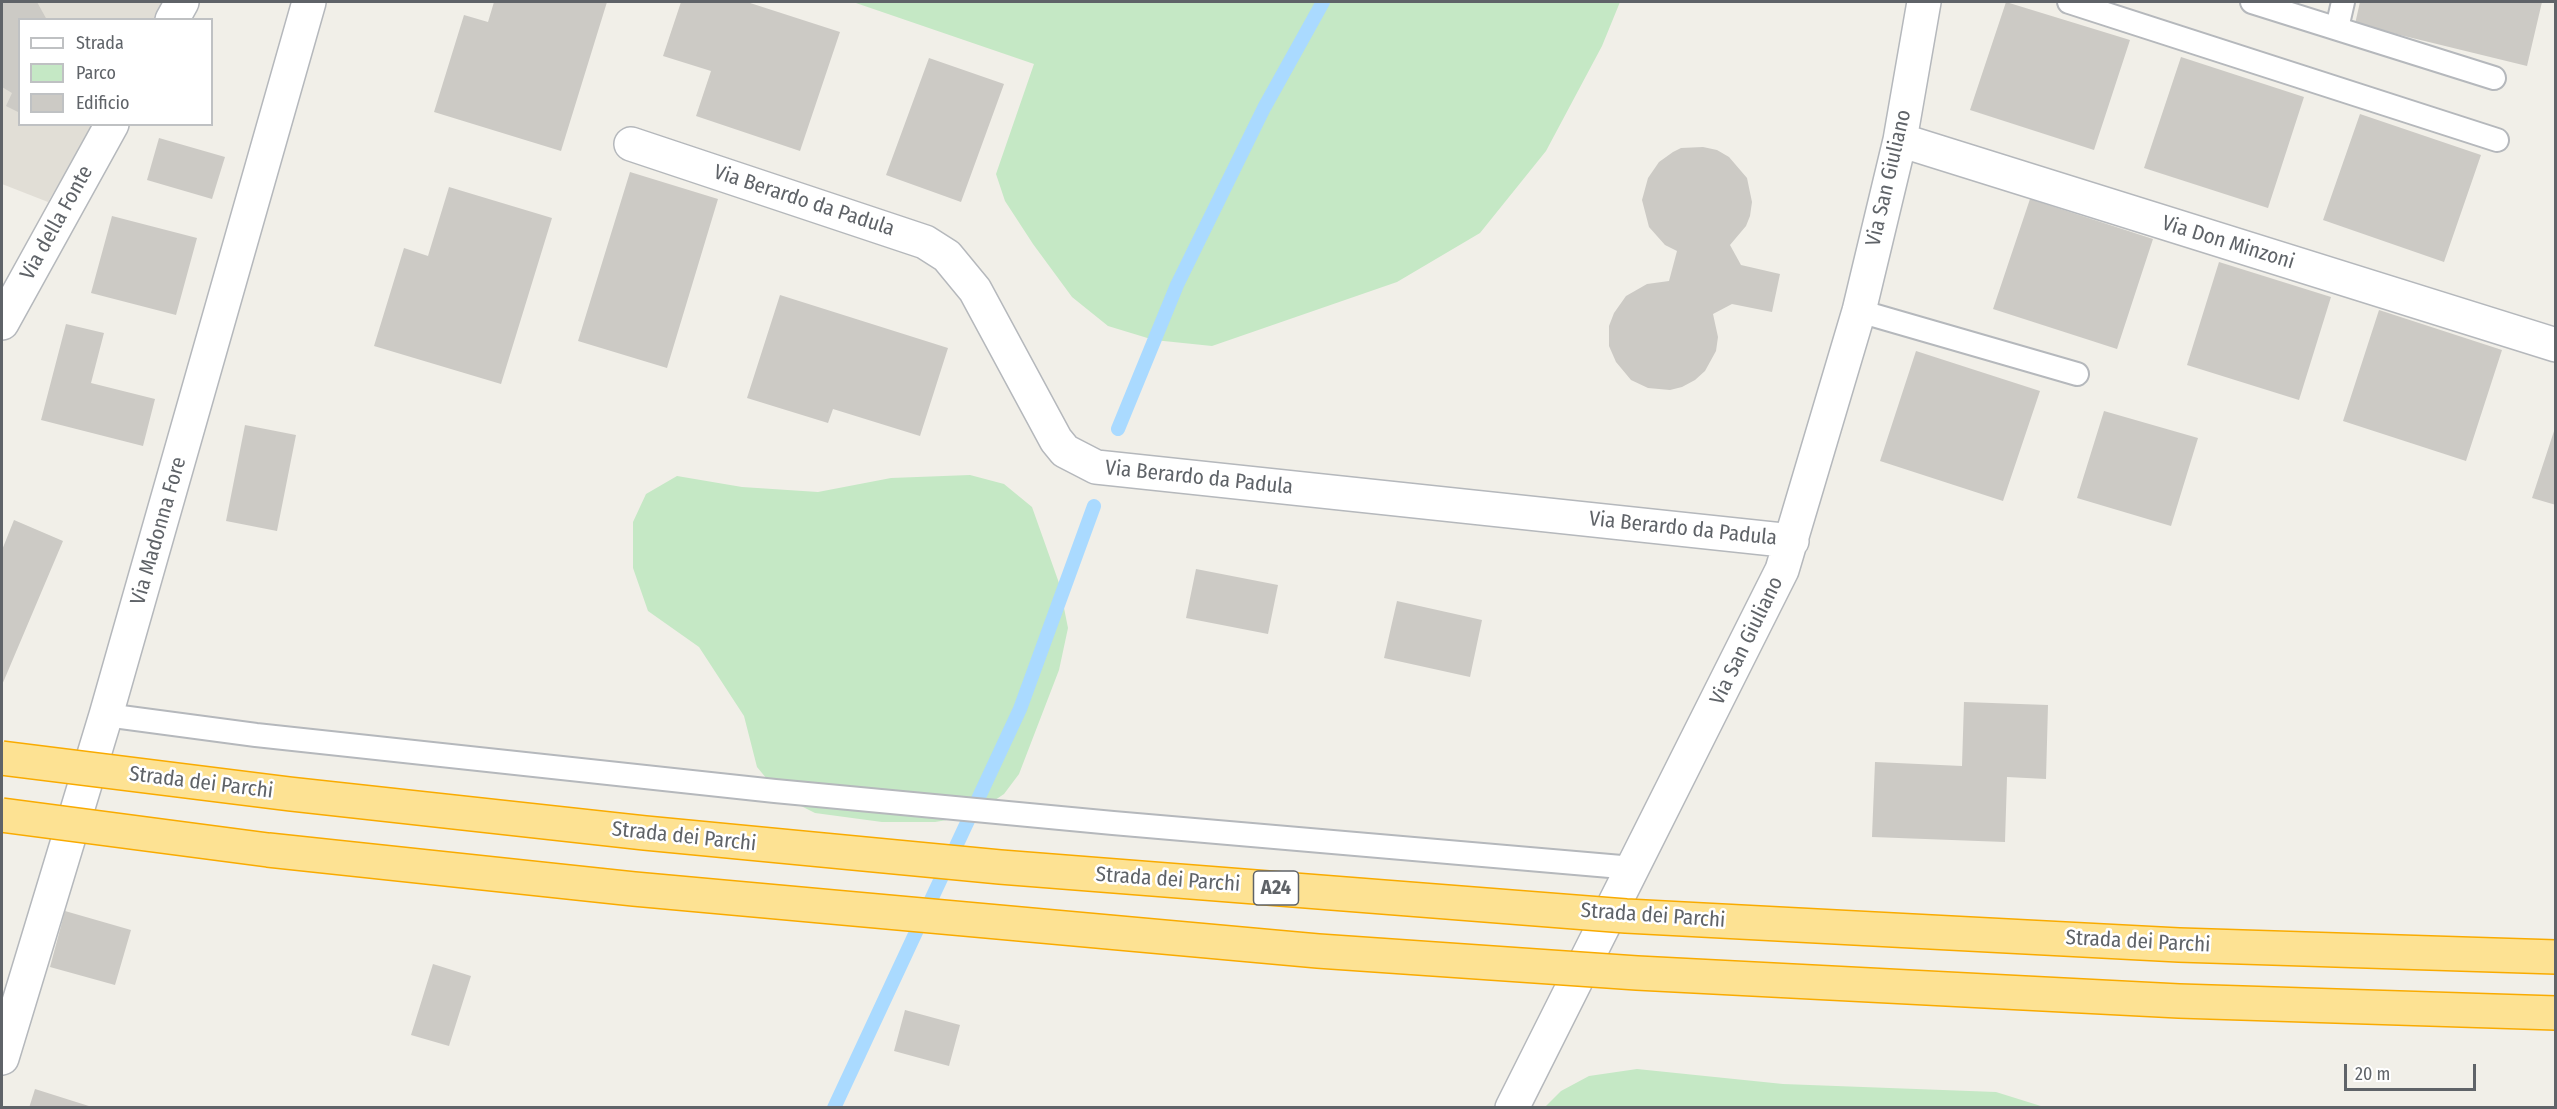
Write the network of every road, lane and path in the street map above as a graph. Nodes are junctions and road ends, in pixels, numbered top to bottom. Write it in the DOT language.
graph roads {
  1 [pos="182,2"];
  2 [pos="309,2"];
  3 [pos="1924,2"];
  4 [pos="2068,2"];
  5 [pos="2252,2"];
  6 [pos="2343,2"];
  7 [pos="173,18"];
  8 [pos="2337,28"];
  9 [pos="2494,78"];
  10 [pos="111,126"];
  11 [pos="1900,140"];
  12 [pos="2497,140"];
  13 [pos="631,144"];
  14 [pos="1858,310"];
  15 [pos="2,323"];
  16 [pos="2556,345"];
  17 [pos="2077,374"];
  18 [pos="1792,541"];
  19 [pos="106,715"];
  20 [pos="2,758"];
  21 [pos="2,815"];
  22 [pos="1633,868"];
  23 [pos="2556,957"];
  24 [pos="2556,1013"];
  25 [pos="2,1058"];
  26 [pos="1512,1107"];
  1 -- 7 [label="street"];
  2 -- 19 [label="street, Via Madonna Fore"];
  3 -- 11 [label="street, Via San Giuliano"];
  4 -- 12 [label="lane"];
  5 -- 8 [label="lane"];
  6 -- 8 [label="lane"];
  8 -- 9 [label="lane"];
  10 -- 15 [label="street, Via della Fonte"];
  11 -- 14 [label="street, Via San Giuliano"];
  11 -- 16 [label="street, Via Don Minzoni"];
  13 -- 18 [label="street, Via Berardo da Padula"];
  14 -- 17 [label="lane"];
  14 -- 18 [label="street, Via San Giuliano"];
  18 -- 22 [label="street, Via San Giuliano"];
  19 -- 22 [label="lane"];
  19 -- 25 [label="street, Via Madonna Fore"];
  20 -- 23 [label="highway, Strada dei Parchi / A24, bridge"];
  21 -- 24 [label="highway, bridge"];
  22 -- 26 [label="street, Via San Giuliano"];
}
